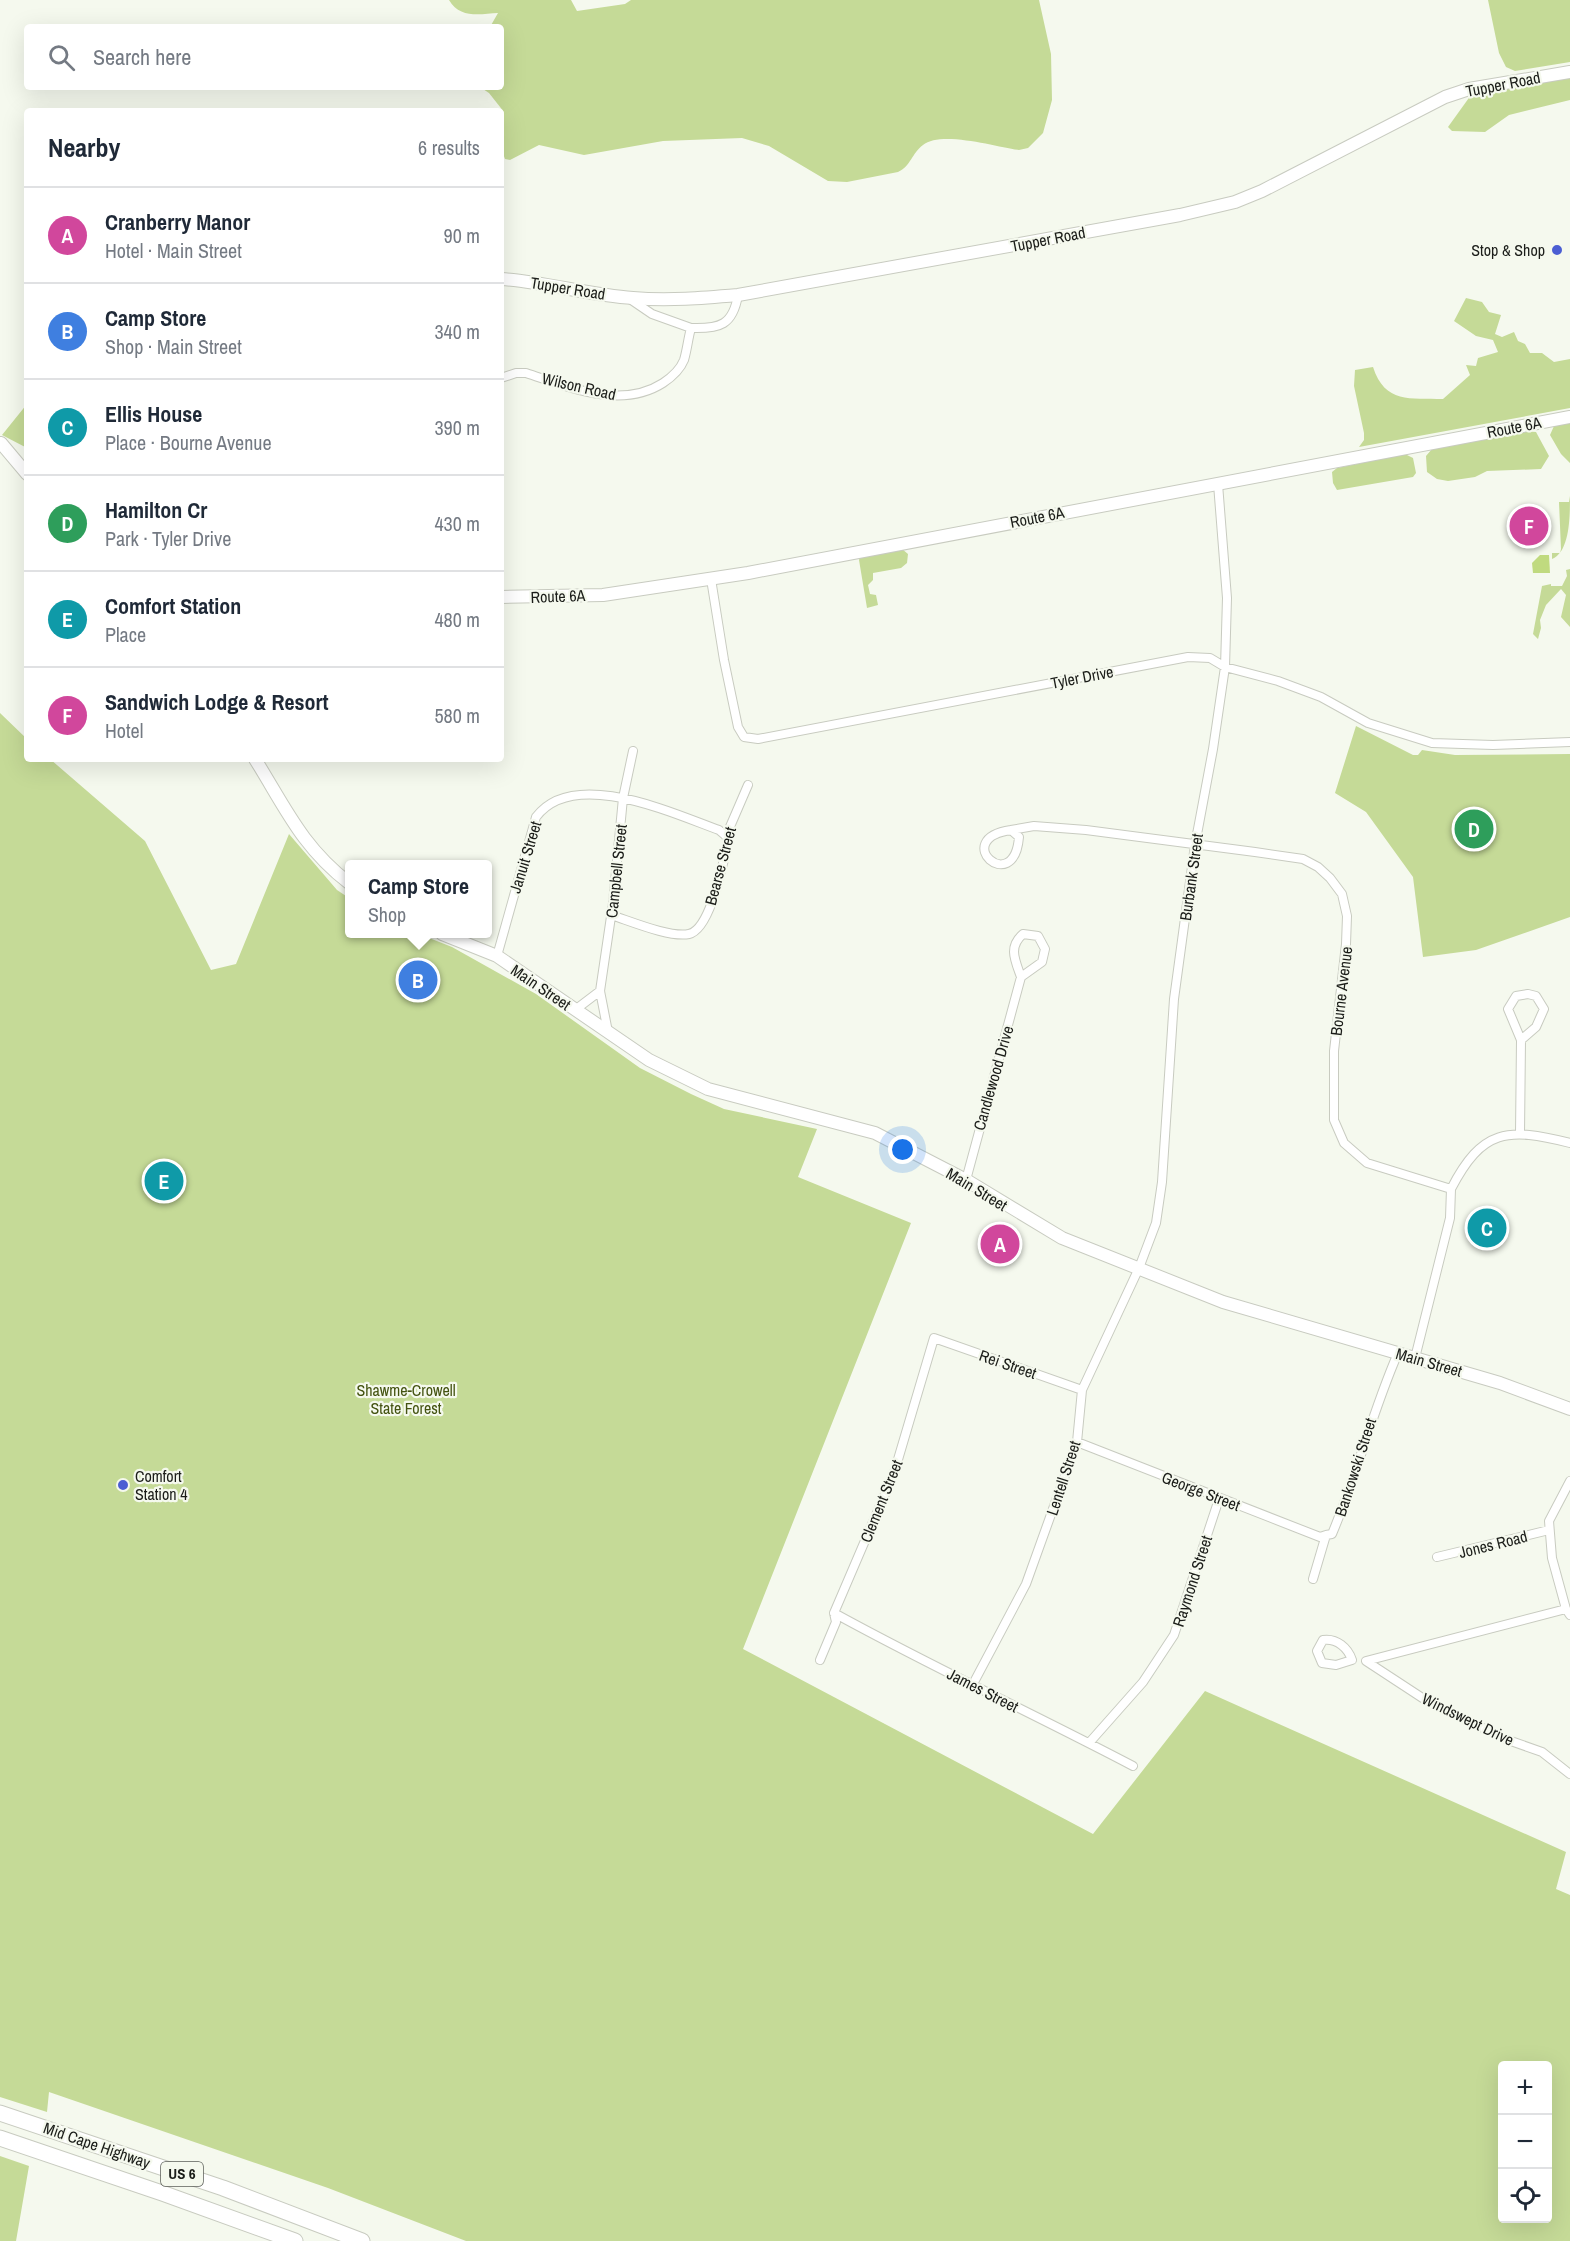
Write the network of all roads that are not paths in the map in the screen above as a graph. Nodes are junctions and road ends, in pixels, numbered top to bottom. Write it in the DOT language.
graph roads {
  1 [pos="1570,72"];
  2 [pos="504,279"];
  3 [pos="738,295"];
  4 [pos="630,298"];
  5 [pos="691,328"];
  6 [pos="504,377"];
  7 [pos="1570,417"];
  8 [pos="0,443"];
  9 [pos="24,456"];
  10 [pos="24,471"];
  11 [pos="1218,483"];
  12 [pos="711,579"];
  13 [pos="504,597"];
  14 [pos="1225,667"];
  15 [pos="1570,742"];
  16 [pos="633,751"];
  17 [pos="257,762"];
  18 [pos="748,785"];
  19 [pos="623,798"];
  20 [pos="1011,830"];
  21 [pos="726,836"];
  22 [pos="1195,845"];
  23 [pos="345,880"];
  24 [pos="611,915"];
  25 [pos="454,938"];
  26 [pos="496,956"];
  27 [pos="1021,976"];
  28 [pos="600,990"];
  29 [pos="575,1010"];
  30 [pos="608,1032"];
  31 [pos="1521,1040"];
  32 [pos="1520,1133"];
  33 [pos="1570,1143"];
  34 [pos="966,1180"];
  35 [pos="1451,1189"];
  36 [pos="1139,1268"];
  37 [pos="934,1338"];
  38 [pos="1398,1353"];
  39 [pos="1415,1358"];
  40 [pos="1082,1390"];
  41 [pos="1570,1409"];
  42 [pos="1077,1442"];
  43 [pos="1570,1481"];
  44 [pos="1219,1499"];
  45 [pos="1549,1530"];
  46 [pos="1326,1535"];
  47 [pos="1437,1557"];
  48 [pos="1313,1579"];
  49 [pos="1568,1612"];
  50 [pos="834,1613"];
  51 [pos="820,1660"];
  52 [pos="1352,1660"];
  53 [pos="1366,1661"];
  54 [pos="973,1684"];
  55 [pos="1089,1743"];
  56 [pos="1133,1766"];
  57 [pos="1570,1774"];
  58 [pos="0,2113"];
  59 [pos="0,2138"];
  60 [pos="295,2241"];
  61 [pos="362,2241"];
  1 -- 3 [label="main road, Tupper Road"];
  2 -- 4 [label="main road, Tupper Road"];
  3 -- 4 [label="main road, Tupper Road"];
  3 -- 5 [label="street"];
  4 -- 5 [label="street"];
  5 -- 6 [label="street, Wilson Road"];
  7 -- 11 [label="main road, Route 6A"];
  8 -- 9 [label="main road"];
  8 -- 10 [label="main road"];
  11 -- 12 [label="main road, Route 6A"];
  11 -- 14 [label="street, Burbank Street"];
  12 -- 13 [label="main road, Route 6A"];
  12 -- 14 [label="street, Tyler Drive"];
  14 -- 15 [label="street, Tyler Drive"];
  14 -- 22 [label="street, Burbank Street"];
  16 -- 19 [label="street, Campbell Street"];
  17 -- 23 [label="main road"];
  18 -- 21 [label="street, Bearse Street"];
  19 -- 21 [label="street, Januit Street"];
  19 -- 24 [label="street, Campbell Street"];
  19 -- 26 [label="street, Januit Street"];
  20 -- 20 [label="street, Bourne Avenue"];
  20 -- 22 [label="street, Bourne Avenue"];
  21 -- 24 [label="street, Bearse Street"];
  22 -- 35 [label="street, Bourne Avenue"];
  22 -- 36 [label="street, Burbank Street"];
  24 -- 28 [label="street, Campbell Street"];
  25 -- 26 [label="main road, Main Street"];
  26 -- 29 [label="main road, Main Street"];
  27 -- 27 [label="street, Candlewood Drive"];
  27 -- 34 [label="street, Candlewood Drive"];
  28 -- 29 [label="street"];
  28 -- 30 [label="street, Campbell Street"];
  29 -- 30 [label="main road, Main Street"];
  30 -- 34 [label="main road, Main Street"];
  31 -- 31 [label="street"];
  31 -- 32 [label="street"];
  32 -- 33 [label="street"];
  32 -- 35 [label="street"];
  34 -- 36 [label="main road, Main Street"];
  35 -- 39 [label="street"];
  36 -- 38 [label="main road, Main Street"];
  36 -- 40 [label="street, Lentell Street"];
  37 -- 40 [label="street, Rei Street"];
  37 -- 50 [label="street, Clement Street"];
  38 -- 39 [label="main road, Main Street"];
  38 -- 46 [label="street, Bankowski Street"];
  39 -- 41 [label="main road, Main Street"];
  40 -- 42 [label="street, Lentell Street"];
  42 -- 44 [label="street, George Street"];
  42 -- 54 [label="street, Lentell Street"];
  43 -- 45 [label="street, Windswept Drive"];
  44 -- 46 [label="street, George Street"];
  44 -- 55 [label="street, Raymond Street"];
  45 -- 47 [label="street, Jones Road"];
  45 -- 49 [label="street, Windswept Drive"];
  46 -- 48 [label="street, Bankowski Street"];
  49 -- 53 [label="street, Windswept Drive"];
  50 -- 51 [label="street, Clement Street"];
  50 -- 54 [label="street, James Street"];
  52 -- 53 [label="street, Windswept Drive"];
  53 -- 57 [label="street, Windswept Drive"];
  54 -- 55 [label="street, James Street"];
  55 -- 56 [label="street, James Street"];
  58 -- 61 [label="highway, Mid Cape Highway / US 6"];
  59 -- 60 [label="highway, Mid Cape Highway / US 6"];
}
